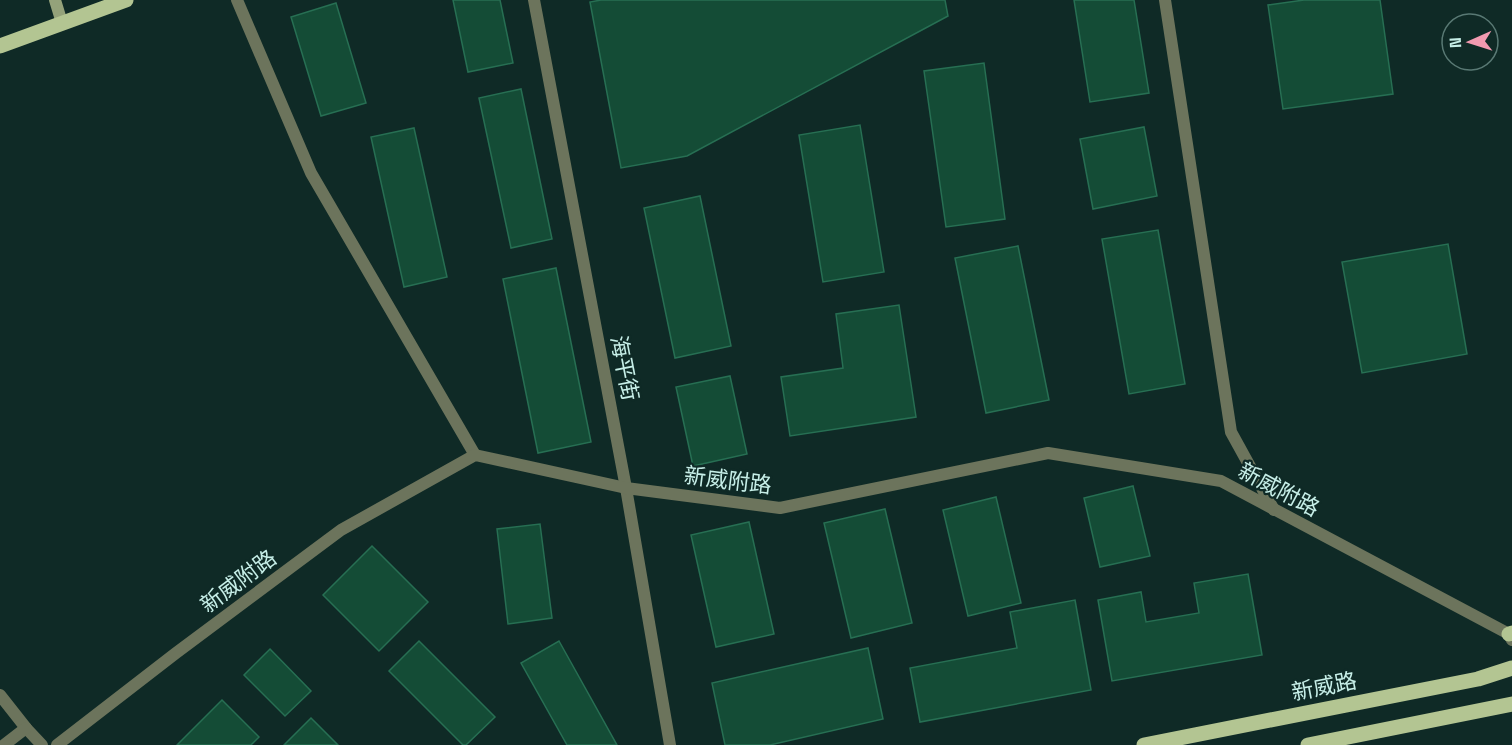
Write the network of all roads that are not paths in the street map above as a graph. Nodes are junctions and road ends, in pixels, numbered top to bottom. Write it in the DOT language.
graph roads {
  1 [pos="55,0"];
  2 [pos="126,0"];
  3 [pos="237,0"];
  4 [pos="534,0"];
  5 [pos="1165,0"];
  6 [pos="63,23"];
  7 [pos="0,46"];
  8 [pos="475,455"];
  9 [pos="626,488"];
  10 [pos="1274,510"];
  11 [pos="1511,636"];
  12 [pos="1512,668"];
  13 [pos="0,695"];
  14 [pos="1512,704"];
  15 [pos="26,728"];
  16 [pos="4,745"];
  17 [pos="42,745"];
  18 [pos="57,745"];
  19 [pos="670,745"];
  20 [pos="1144,745"];
  21 [pos="1308,745"];
  1 -- 6 [label="main road"];
  2 -- 6 [label="main road"];
  3 -- 8 [label="street"];
  4 -- 9 [label="street, 海平街"];
  5 -- 10 [label="street"];
  6 -- 7 [label="main road"];
  8 -- 9 [label="street, 新威附路"];
  8 -- 18 [label="street, 新威附路"];
  9 -- 10 [label="street, 新威附路"];
  9 -- 19 [label="street, 海平街"];
  10 -- 11 [label="street, 新威附路"];
  12 -- 20 [label="main road, 新威路"];
  13 -- 15 [label="street"];
  14 -- 21 [label="main road"];
  15 -- 16 [label="street"];
  15 -- 17 [label="street"];
}
